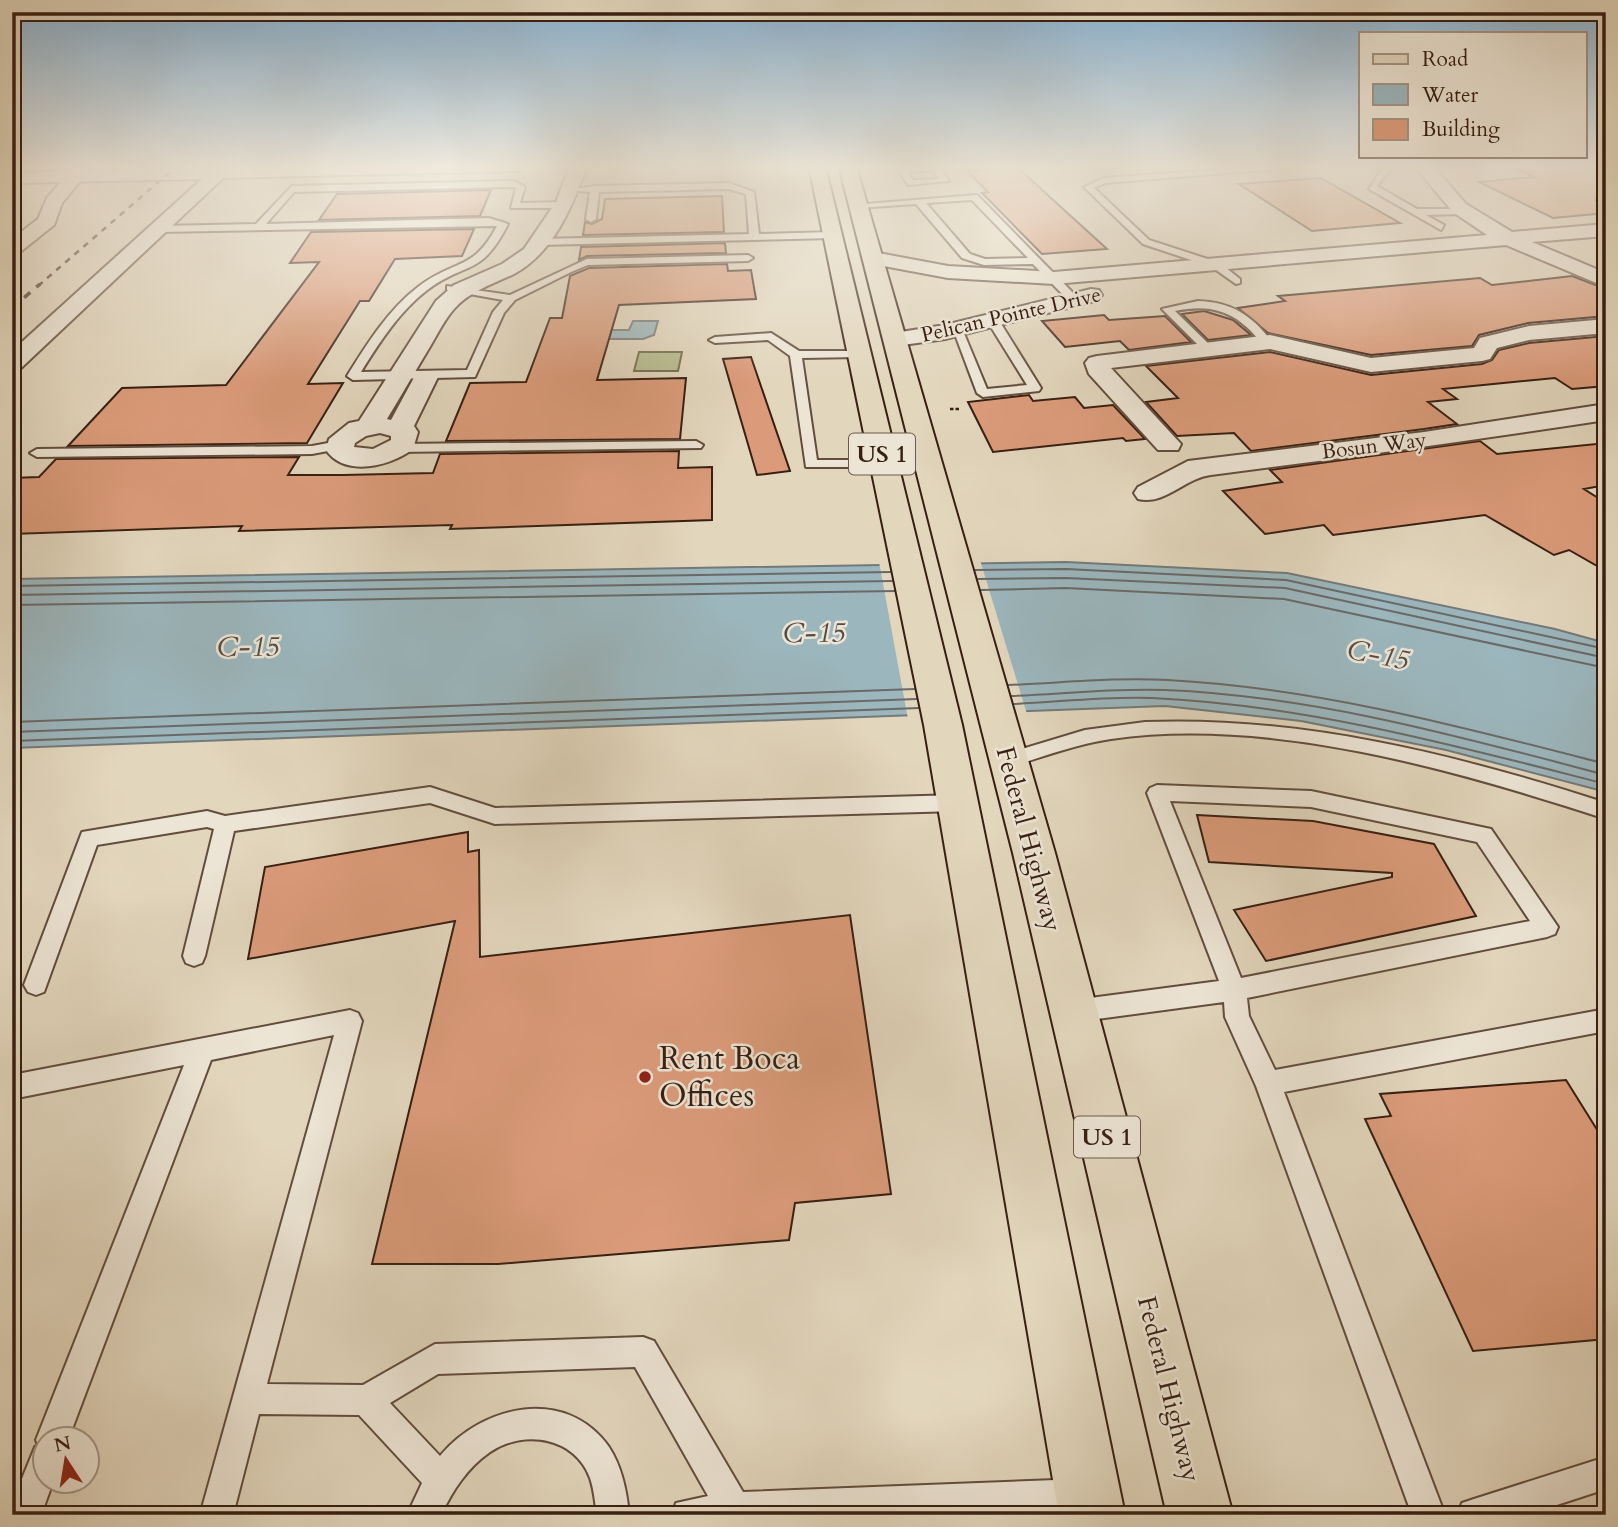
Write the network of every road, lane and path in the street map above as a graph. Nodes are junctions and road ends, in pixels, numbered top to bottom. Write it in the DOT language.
graph roads {
  1 [pos="27,237"];
  2 [pos="150,237"];
  3 [pos="497,237"];
  4 [pos="544,237"];
  5 [pos="570,237"];
  6 [pos="578,237"];
  7 [pos="745,237"];
  8 [pos="832,237"];
  9 [pos="867,237"];
  10 [pos="950,237"];
  11 [pos="1014,237"];
  12 [pos="1141,237"];
  13 [pos="1506,237"];
  14 [pos="1573,237"];
  15 [pos="540,242"];
  16 [pos="574,242"];
  17 [pos="1606,247"];
  18 [pos="1524,248"];
  19 [pos="12,249"];
  20 [pos="748,258"];
  21 [pos="873,258"];
  22 [pos="1037,261"];
  23 [pos="1216,265"];
  24 [pos="1054,278"];
  25 [pos="1236,281"];
  26 [pos="1606,281"];
  27 [pos="430,284"];
  28 [pos="472,292"];
  29 [pos="1072,298"];
  30 [pos="511,299"];
  31 [pos="1606,299"];
  32 [pos="849,312"];
  33 [pos="992,319"];
  34 [pos="1606,326"];
  35 [pos="957,331"];
  36 [pos="896,339"];
  37 [pos="715,341"];
  38 [pos="1266,342"];
  39 [pos="1207,348"];
  40 [pos="859,353"];
  41 [pos="796,355"];
  42 [pos="12,363"];
  43 [pos="399,375"];
  44 [pos="427,375"];
  45 [pos="907,382"];
  46 [pos="950,409"];
  47 [pos="959,409"];
  48 [pos="1606,412"];
  49 [pos="369,426"];
  50 [pos="399,438"];
  51 [pos="1167,444"];
  52 [pos="339,445"];
  53 [pos="696,446"];
  54 [pos="37,453"];
  55 [pos="885,464"];
  56 [pos="1148,493"];
  57 [pos="1003,741"];
  58 [pos="955,784"];
  59 [pos="1606,811"];
  60 [pos="225,824"];
  61 [pos="194,956"];
  62 [pos="36,985"];
  63 [pos="1234,989"];
  64 [pos="1075,1011"];
  65 [pos="1606,1020"];
  66 [pos="202,1050"];
  67 [pos="1268,1083"];
  68 [pos="12,1087"];
  69 [pos="248,1399"];
  70 [pos="366,1400"];
  71 [pos="57,1426"];
  72 [pos="1606,1473"];
  73 [pos="440,1480"];
  74 [pos="32,1494"];
  75 [pos="1090,1505"];
  76 [pos="734,1509"];
  77 [pos="24,1515"];
  78 [pos="216,1515"];
  79 [pos="423,1515"];
  80 [pos="613,1515"];
  81 [pos="688,1515"];
  82 [pos="1200,1515"];
  83 [pos="1429,1515"];
  84 [pos="1474,1515"];
  1 -- 19 [label="street"];
  2 -- 42 [label="street"];
  3 -- 27 [label="lane"];
  4 -- 15 [label="street"];
  5 -- 16 [label="street"];
  6 -- 16 [label="lane"];
  7 -- 16 [label="lane"];
  8 -- 32 [label="main road, US 1"];
  9 -- 21 [label="main road, Federal Highway / US 1"];
  10 -- 22 [label="lane"];
  11 -- 22 [label="lane"];
  12 -- 23 [label="lane"];
  13 -- 18 [label="street"];
  14 -- 18 [label="street"];
  15 -- 16 [label="lane"];
  15 -- 28 [label="street"];
  16 -- 28 [label="street"];
  17 -- 18 [label="street"];
  18 -- 23 [label="street"];
  18 -- 25 [label="street, Pelican Pointe Drive"];
  18 -- 26 [label="street"];
  18 -- 31 [label="street"];
  20 -- 30 [label="lane"];
  21 -- 24 [label="street"];
  21 -- 36 [label="main road, Federal Highway / US 1"];
  22 -- 24 [label="lane"];
  23 -- 24 [label="street"];
  23 -- 25 [label="lane"];
  24 -- 29 [label="lane"];
  25 -- 29 [label="street, Pelican Pointe Drive"];
  27 -- 28 [label="lane"];
  27 -- 43 [label="lane"];
  28 -- 30 [label="lane"];
  28 -- 43 [label="street"];
  28 -- 44 [label="street"];
  29 -- 33 [label="street, Pelican Pointe Drive"];
  30 -- 44 [label="lane"];
  32 -- 36 [label="main road"];
  32 -- 40 [label="main road, US 1"];
  33 -- 35 [label="street, Pelican Pointe Drive"];
  33 -- 35 [label="lane"];
  34 -- 38 [label="street"];
  35 -- 36 [label="street, Pelican Pointe Drive"];
  36 -- 45 [label="main road, Federal Highway / US 1"];
  37 -- 41 [label="lane"];
  38 -- 39 [label="street"];
  38 -- 39 [label="lane"];
  39 -- 51 [label="street"];
  40 -- 41 [label="lane"];
  40 -- 45 [label="main road"];
  40 -- 55 [label="main road, US 1"];
  41 -- 55 [label="lane"];
  43 -- 44 [label="lane"];
  43 -- 49 [label="street"];
  44 -- 50 [label="street"];
  45 -- 57 [label="main road, Federal Highway / US 1"];
  46 -- 47 [label="path"];
  48 -- 56 [label="street, Bosun Way"];
  49 -- 50 [label="street"];
  49 -- 52 [label="street"];
  50 -- 52 [label="street"];
  50 -- 53 [label="lane"];
  52 -- 54 [label="lane"];
  55 -- 58 [label="main road, US 1"];
  57 -- 58 [label="main road"];
  57 -- 59 [label="lane"];
  57 -- 64 [label="main road, Federal Highway / US 1"];
  58 -- 60 [label="lane"];
  58 -- 75 [label="main road, US 1"];
  60 -- 61 [label="lane"];
  60 -- 62 [label="lane"];
  63 -- 63 [label="lane"];
  63 -- 64 [label="lane"];
  63 -- 67 [label="lane"];
  64 -- 82 [label="main road, Federal Highway / US 1"];
  65 -- 67 [label="lane"];
  66 -- 68 [label="lane"];
  66 -- 69 [label="lane"];
  66 -- 71 [label="lane"];
  67 -- 83 [label="lane"];
  69 -- 70 [label="lane"];
  69 -- 78 [label="lane"];
  70 -- 73 [label="lane"];
  70 -- 76 [label="lane"];
  72 -- 84 [label="lane"];
  73 -- 79 [label="lane"];
  73 -- 80 [label="lane"];
  74 -- 77 [label="lane"];
  75 -- 76 [label="lane"];
  76 -- 81 [label="lane"];
}
